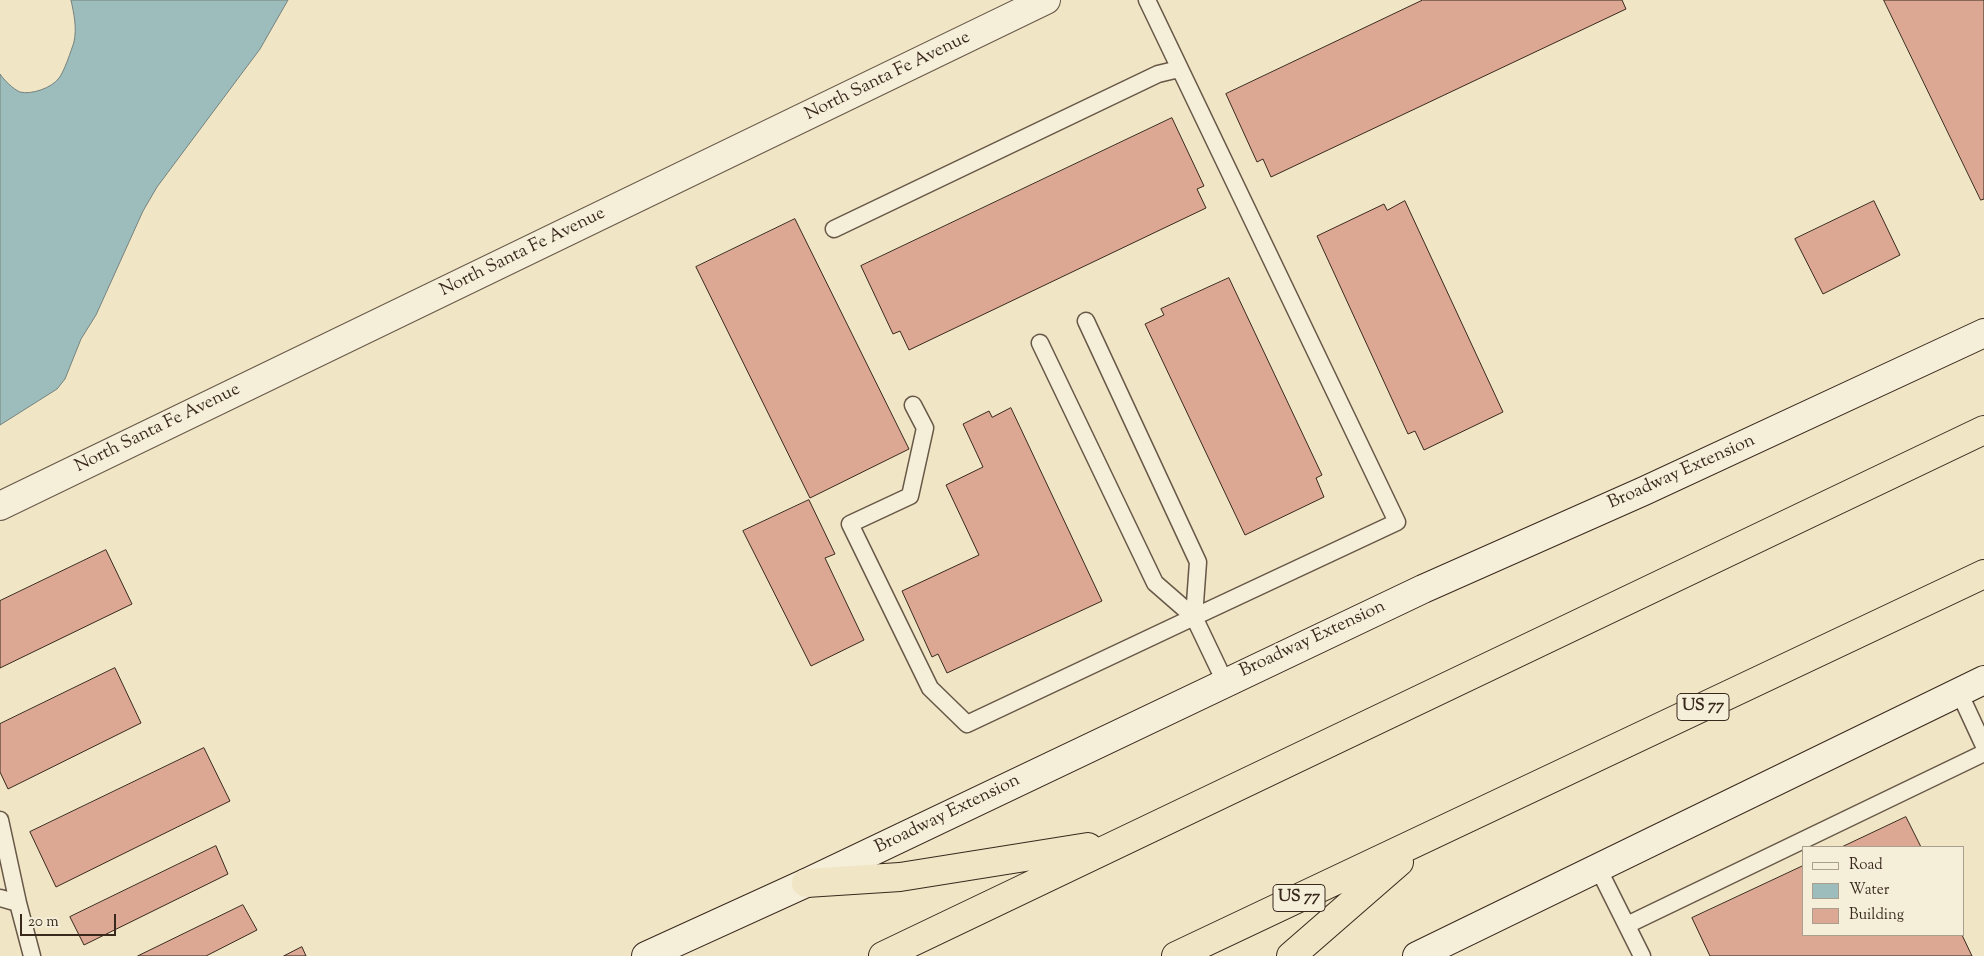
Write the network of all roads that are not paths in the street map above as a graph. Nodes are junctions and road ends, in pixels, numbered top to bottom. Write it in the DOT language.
graph roads {
  1 [pos="1046,0"];
  2 [pos="1147,0"];
  3 [pos="1180,69"];
  4 [pos="834,229"];
  5 [pos="1086,321"];
  6 [pos="1984,334"];
  7 [pos="1040,343"];
  8 [pos="913,405"];
  9 [pos="1984,430"];
  10 [pos="0,506"];
  11 [pos="1984,574"];
  12 [pos="1194,617"];
  13 [pos="1984,680"];
  14 [pos="1225,682"];
  15 [pos="1959,692"];
  16 [pos="1984,746"];
  17 [pos="1984,753"];
  18 [pos="0,820"];
  19 [pos="1422,841"];
  20 [pos="1117,843"];
  21 [pos="1598,868"];
  22 [pos="806,883"];
  23 [pos="0,898"];
  24 [pos="18,903"];
  25 [pos="1627,924"];
  26 [pos="32,956"];
  27 [pos="646,956"];
  28 [pos="883,956"];
  29 [pos="1176,956"];
  30 [pos="1291,956"];
  31 [pos="1417,956"];
  32 [pos="1642,956"];
  1 -- 10 [label="main road, North Santa Fe Avenue"];
  2 -- 3 [label="lane"];
  3 -- 4 [label="lane"];
  3 -- 12 [label="lane"];
  5 -- 12 [label="lane"];
  6 -- 14 [label="main road, Broadway Extension"];
  7 -- 12 [label="lane"];
  8 -- 12 [label="lane"];
  9 -- 20 [label="highway"];
  11 -- 19 [label="highway, US 77"];
  12 -- 14 [label="lane"];
  13 -- 15 [label="main road"];
  14 -- 22 [label="main road, Broadway Extension"];
  15 -- 16 [label="lane"];
  15 -- 21 [label="main road"];
  17 -- 25 [label="lane"];
  18 -- 24 [label="lane"];
  19 -- 29 [label="highway, US 77"];
  19 -- 30 [label="highway"];
  20 -- 22 [label="highway"];
  20 -- 28 [label="highway"];
  21 -- 25 [label="lane"];
  21 -- 31 [label="main road"];
  22 -- 27 [label="main road, Broadway Extension"];
  23 -- 24 [label="lane"];
  24 -- 26 [label="lane"];
  25 -- 32 [label="lane"];
}
